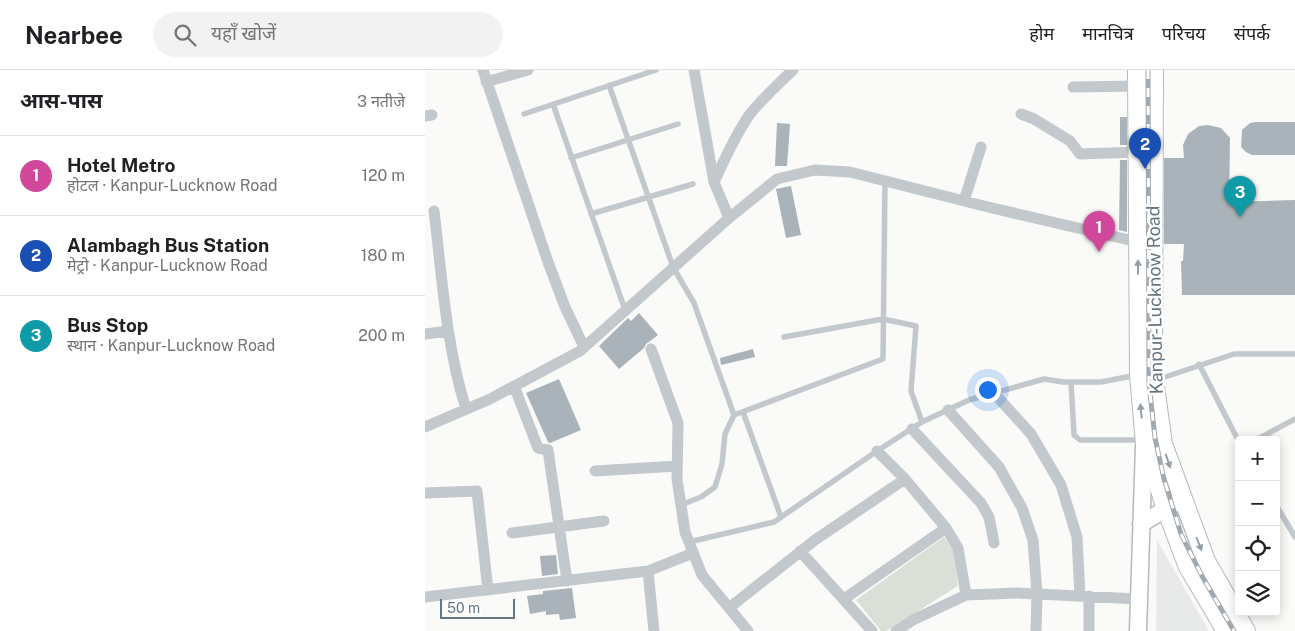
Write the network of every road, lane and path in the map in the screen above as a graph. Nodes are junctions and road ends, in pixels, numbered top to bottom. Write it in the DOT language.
graph roads {
  1 [pos="483,70"];
  2 [pos="528,70"];
  3 [pos="656,70"];
  4 [pos="694,70"];
  5 [pos="793,70"];
  6 [pos="1154,70"];
  7 [pos="1137,78"];
  8 [pos="486,82"];
  9 [pos="609,85"];
  10 [pos="1073,87"];
  11 [pos="553,104"];
  12 [pos="523,114"];
  13 [pos="1021,114"];
  14 [pos="678,124"];
  15 [pos="629,140"];
  16 [pos="981,148"];
  17 [pos="1137,152"];
  18 [pos="571,158"];
  19 [pos="885,181"];
  20 [pos="714,182"];
  21 [pos="693,184"];
  22 [pos="649,197"];
  23 [pos="964,201"];
  24 [pos="434,211"];
  25 [pos="591,214"];
  26 [pos="729,218"];
  27 [pos="1138,242"];
  28 [pos="673,267"];
  29 [pos="625,310"];
  30 [pos="883,318"];
  31 [pos="448,331"];
  32 [pos="425,334"];
  33 [pos="784,337"];
  34 [pos="584,347"];
  35 [pos="651,349"];
  36 [pos="1295,354"];
  37 [pos="1199,364"];
  38 [pos="1147,378"];
  39 [pos="1071,382"];
  40 [pos="514,386"];
  41 [pos="993,392"];
  42 [pos="465,410"];
  43 [pos="948,410"];
  44 [pos="743,412"];
  45 [pos="733,415"];
  46 [pos="1295,419"];
  47 [pos="923,422"];
  48 [pos="425,427"];
  49 [pos="912,429"];
  50 [pos="1236,436"];
  51 [pos="1263,436"];
  52 [pos="1145,441"];
  53 [pos="877,451"];
  54 [pos="677,466"];
  55 [pos="595,471"];
  56 [pos="905,479"];
  57 [pos="425,493"];
  58 [pos="1181,498"];
  59 [pos="681,505"];
  60 [pos="1166,509"];
  61 [pos="1280,512"];
  62 [pos="781,517"];
  63 [pos="604,521"];
  64 [pos="1141,524"];
  65 [pos="559,527"];
  66 [pos="946,528"];
  67 [pos="512,533"];
  68 [pos="1295,537"];
  69 [pos="995,543"];
  70 [pos="691,548"];
  71 [pos="800,552"];
  72 [pos="648,572"];
  73 [pos="567,581"];
  74 [pos="488,590"];
  75 [pos="966,594"];
  76 [pos="1037,594"];
  77 [pos="1085,596"];
  78 [pos="425,597"];
  79 [pos="844,599"];
  80 [pos="1138,599"];
  81 [pos="729,608"];
  82 [pos="741,628"];
  83 [pos="654,631"];
  84 [pos="872,631"];
  85 [pos="896,631"];
  86 [pos="1036,631"];
  87 [pos="1089,631"];
  88 [pos="1138,631"];
  89 [pos="1226,631"];
  90 [pos="1246,631"];
  1 -- 8 [label="street"];
  2 -- 8 [label="street"];
  3 -- 9 [label="lane"];
  4 -- 20 [label="street"];
  5 -- 20 [label="street"];
  6 -- 38 [label="main road, Kanpur-Lucknow Road"];
  7 -- 10 [label="street"];
  7 -- 17 [label="main road, Kanpur-Lucknow Road"];
  8 -- 34 [label="street"];
  9 -- 11 [label="lane"];
  9 -- 15 [label="lane"];
  11 -- 12 [label="lane"];
  11 -- 18 [label="lane"];
  13 -- 17 [label="street"];
  14 -- 15 [label="lane"];
  15 -- 18 [label="lane"];
  15 -- 22 [label="lane"];
  16 -- 23 [label="street"];
  17 -- 27 [label="main road, Kanpur-Lucknow Road"];
  18 -- 25 [label="lane"];
  19 -- 23 [label="street"];
  19 -- 26 [label="street"];
  19 -- 30 [label="lane"];
  20 -- 26 [label="street"];
  21 -- 22 [label="lane"];
  22 -- 25 [label="lane"];
  22 -- 28 [label="lane"];
  23 -- 27 [label="street"];
  24 -- 31 [label="street"];
  25 -- 29 [label="lane"];
  26 -- 28 [label="street"];
  38 -- 27 [label="main road, Kanpur-Lucknow Road, one-way"];
  28 -- 29 [label="street"];
  28 -- 45 [label="lane"];
  29 -- 34 [label="street"];
  30 -- 33 [label="lane"];
  30 -- 44 [label="lane"];
  30 -- 47 [label="lane"];
  31 -- 32 [label="street"];
  31 -- 42 [label="street"];
  34 -- 40 [label="street"];
  35 -- 54 [label="street"];
  36 -- 37 [label="lane"];
  37 -- 38 [label="lane"];
  37 -- 50 [label="lane"];
  38 -- 39 [label="lane"];
  52 -- 38 [label="main road, Kanpur-Lucknow Road, one-way"];
  38 -- 58 [label="main road, Kanpur-Lucknow Road, one-way"];
  39 -- 41 [label="lane"];
  39 -- 52 [label="lane"];
  40 -- 42 [label="street"];
  40 -- 65 [label="street"];
  41 -- 43 [label="lane"];
  41 -- 77 [label="street"];
  42 -- 48 [label="street"];
  43 -- 47 [label="lane"];
  43 -- 76 [label="street"];
  44 -- 45 [label="lane"];
  44 -- 62 [label="lane"];
  45 -- 59 [label="lane"];
  46 -- 51 [label="lane"];
  47 -- 49 [label="lane"];
  49 -- 53 [label="lane"];
  49 -- 69 [label="street"];
  52 -- 60 [label="main road, Kanpur-Lucknow Road"];
  52 -- 64 [label="main road"];
  53 -- 56 [label="street"];
  53 -- 62 [label="lane"];
  54 -- 55 [label="street"];
  54 -- 59 [label="street"];
  56 -- 66 [label="street"];
  56 -- 71 [label="street"];
  57 -- 74 [label="street"];
  58 -- 60 [label="main road"];
  58 -- 90 [label="main road, Kanpur-Lucknow Road, one-way"];
  59 -- 70 [label="street"];
  60 -- 64 [label="main road"];
  60 -- 89 [label="main road, Kanpur-Lucknow Road"];
  61 -- 68 [label="lane"];
  62 -- 70 [label="lane"];
  63 -- 65 [label="street"];
  64 -- 80 [label="main road"];
  65 -- 67 [label="street"];
  65 -- 73 [label="street"];
  66 -- 75 [label="street"];
  66 -- 79 [label="street"];
  70 -- 72 [label="street"];
  70 -- 81 [label="street"];
  71 -- 79 [label="street"];
  71 -- 81 [label="street"];
  72 -- 73 [label="street"];
  72 -- 83 [label="street"];
  73 -- 74 [label="street"];
  74 -- 78 [label="street"];
  75 -- 76 [label="street"];
  75 -- 85 [label="street"];
  76 -- 77 [label="street"];
  76 -- 86 [label="street"];
  77 -- 80 [label="street"];
  77 -- 87 [label="street"];
  79 -- 84 [label="street"];
  80 -- 88 [label="main road"];
  81 -- 82 [label="street"];
}
